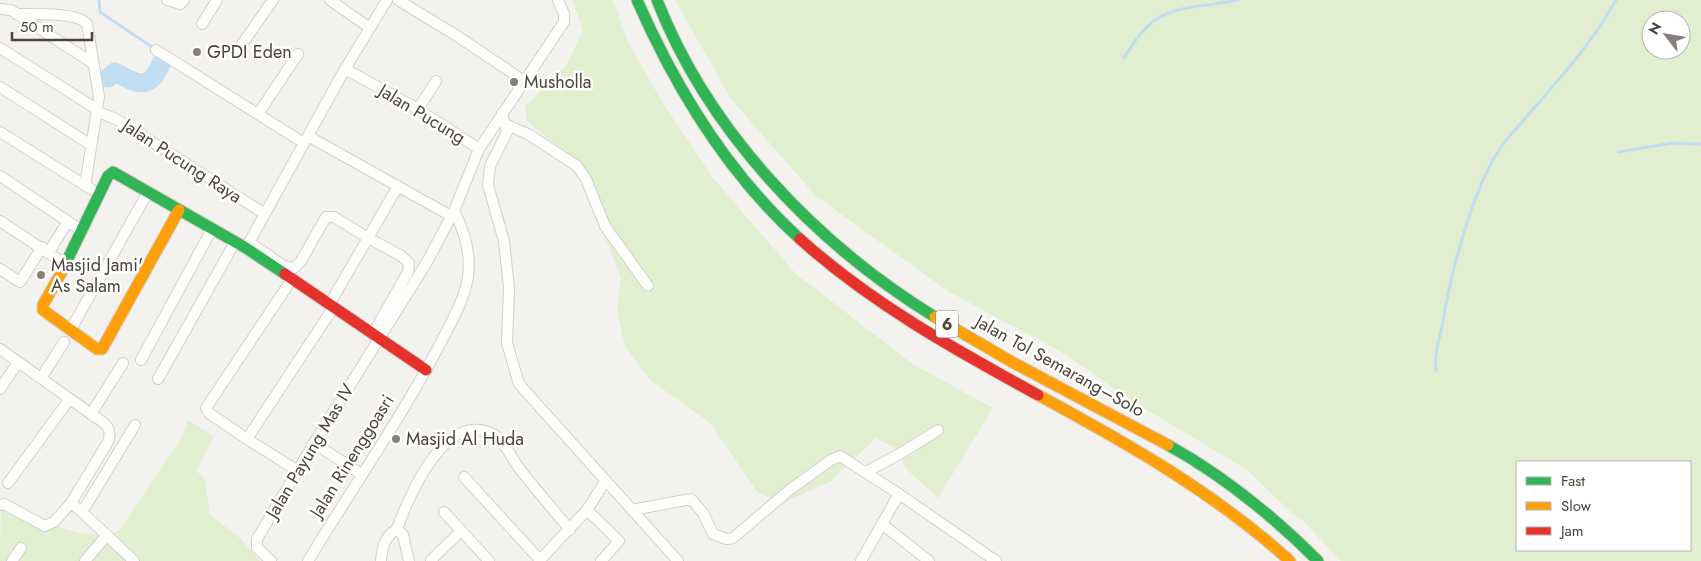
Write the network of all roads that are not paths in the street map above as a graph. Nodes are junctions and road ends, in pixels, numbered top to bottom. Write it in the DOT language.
graph roads {
  1 [pos="167,0"];
  2 [pos="184,0"];
  3 [pos="216,0"];
  4 [pos="273,0"];
  5 [pos="330,0"];
  6 [pos="387,0"];
  7 [pos="398,0"];
  8 [pos="558,0"];
  9 [pos="637,0"];
  10 [pos="657,0"];
  11 [pos="0,9"];
  12 [pos="16,14"];
  13 [pos="202,24"];
  14 [pos="370,28"];
  15 [pos="0,48"];
  16 [pos="156,50"];
  17 [pos="238,50"];
  18 [pos="298,54"];
  19 [pos="94,64"];
  20 [pos="345,69"];
  21 [pos="436,81"];
  22 [pos="524,81"];
  23 [pos="0,87"];
  24 [pos="418,109"];
  25 [pos="99,112"];
  26 [pos="502,113"];
  27 [pos="258,114"];
  28 [pos="507,125"];
  29 [pos="0,132"];
  30 [pos="306,139"];
  31 [pos="91,145"];
  32 [pos="480,149"];
  33 [pos="0,176"];
  34 [pos="85,186"];
  35 [pos="398,186"];
  36 [pos="148,192"];
  37 [pos="100,194"];
  38 [pos="180,210"];
  39 [pos="452,213"];
  40 [pos="264,214"];
  41 [pos="0,221"];
  42 [pos="68,221"];
  43 [pos="212,229"];
  44 [pos="82,230"];
  45 [pos="368,238"];
  46 [pos="235,242"];
  47 [pos="248,245"];
  48 [pos="46,250"];
  49 [pos="65,264"];
  50 [pos="0,269"];
  51 [pos="292,280"];
  52 [pos="648,286"];
  53 [pos="333,303"];
  54 [pos="73,324"];
  55 [pos="378,334"];
  56 [pos="64,342"];
  57 [pos="0,349"];
  58 [pos="141,360"];
  59 [pos="18,362"];
  60 [pos="123,363"];
  61 [pos="426,370"];
  62 [pos="41,378"];
  63 [pos="158,380"];
  64 [pos="0,389"];
  65 [pos="69,400"];
  66 [pos="90,414"];
  67 [pos="135,424"];
  68 [pos="938,430"];
  69 [pos="247,439"];
  70 [pos="314,443"];
  71 [pos="298,471"];
  72 [pos="866,472"];
  73 [pos="361,474"];
  74 [pos="464,477"];
  75 [pos="606,480"];
  76 [pos="8,483"];
  77 [pos="898,494"];
  78 [pos="71,503"];
  79 [pos="0,505"];
  80 [pos="587,510"];
  81 [pos="632,510"];
  82 [pos="82,512"];
  83 [pos="444,512"];
  84 [pos="882,524"];
  85 [pos="397,529"];
  86 [pos="461,530"];
  87 [pos="570,530"];
  88 [pos="107,536"];
  89 [pos="22,548"];
  90 [pos="864,559"];
  91 [pos="431,560"];
  92 [pos="539,560"];
  93 [pos="12,561"];
  94 [pos="85,561"];
  95 [pos="134,561"];
  96 [pos="271,561"];
  97 [pos="308,561"];
  98 [pos="381,561"];
  99 [pos="409,561"];
  100 [pos="489,561"];
  101 [pos="601,561"];
  102 [pos="678,561"];
  103 [pos="929,561"];
  104 [pos="996,561"];
  105 [pos="1290,561"];
  106 [pos="1318,561"];
  1 -- 2 [label="street"];
  3 -- 13 [label="street"];
  4 -- 17 [label="street"];
  5 -- 14 [label="street"];
  6 -- 14 [label="street"];
  7 -- 22 [label="street"];
  8 -- 22 [label="street, Jalan Pucung"];
  9 -- 105 [label="main road, Jalan Tol Semarang–Solo / 6"];
  10 -- 106 [label="main road, Jalan Tol Semarang–Solo / 6"];
  11 -- 12 [label="street"];
  12 -- 19 [label="street"];
  12 -- 19 [label="street"];
  14 -- 20 [label="street"];
  15 -- 25 [label="street, Jalan Pucung Raya"];
  16 -- 27 [label="street"];
  18 -- 27 [label="street"];
  19 -- 25 [label="street"];
  20 -- 24 [label="street, Jalan Pucung"];
  20 -- 30 [label="street"];
  21 -- 24 [label="street"];
  22 -- 26 [label="street, Jalan Pucung"];
  23 -- 31 [label="street"];
  24 -- 32 [label="street, Jalan Pucung"];
  25 -- 31 [label="street"];
  25 -- 40 [label="street, Jalan Pucung Raya"];
  26 -- 28 [label="street"];
  26 -- 32 [label="street, Jalan Pucung"];
  27 -- 30 [label="street"];
  28 -- 52 [label="street"];
  28 -- 75 [label="street"];
  29 -- 34 [label="street"];
  30 -- 35 [label="street"];
  30 -- 40 [label="street"];
  31 -- 34 [label="street"];
  32 -- 39 [label="street"];
  33 -- 42 [label="street"];
  34 -- 37 [label="street"];
  35 -- 39 [label="street"];
  35 -- 45 [label="street"];
  36 -- 37 [label="main road"];
  36 -- 38 [label="main road"];
  36 -- 54 [label="street"];
  37 -- 44 [label="main road"];
  38 -- 43 [label="main road"];
  38 -- 54 [label="main road"];
  39 -- 55 [label="street"];
  39 -- 61 [label="street, Jalan Rinenggoasri"];
  40 -- 47 [label="street"];
  41 -- 48 [label="street"];
  42 -- 44 [label="street"];
  42 -- 48 [label="street"];
  43 -- 46 [label="main road"];
  43 -- 58 [label="street"];
  44 -- 49 [label="main road"];
  45 -- 47 [label="street"];
  45 -- 53 [label="street"];
  45 -- 55 [label="street"];
  46 -- 47 [label="main road"];
  46 -- 63 [label="street"];
  47 -- 51 [label="main road"];
  48 -- 49 [label="street"];
  48 -- 50 [label="street"];
  49 -- 54 [label="main road"];
  51 -- 53 [label="main road"];
  51 -- 69 [label="street"];
  53 -- 55 [label="main road"];
  53 -- 69 [label="street"];
  55 -- 61 [label="main road"];
  55 -- 70 [label="street, Jalan Payung Mas IV"];
  56 -- 62 [label="street"];
  57 -- 59 [label="street"];
  59 -- 62 [label="street"];
  59 -- 64 [label="street"];
  60 -- 66 [label="street"];
  61 -- 73 [label="street, Jalan Rinenggoasri"];
  62 -- 65 [label="street"];
  65 -- 66 [label="street"];
  65 -- 76 [label="street"];
  66 -- 78 [label="street"];
  67 -- 82 [label="street"];
  68 -- 72 [label="street"];
  69 -- 71 [label="street"];
  70 -- 71 [label="street, Jalan Payung Mas IV"];
  70 -- 73 [label="street"];
  71 -- 96 [label="street, Jalan Payung Mas IV"];
  72 -- 77 [label="street"];
  72 -- 81 [label="street"];
  73 -- 97 [label="street, Jalan Rinenggoasri"];
  74 -- 92 [label="street"];
  75 -- 80 [label="street"];
  75 -- 81 [label="street"];
  77 -- 84 [label="street"];
  77 -- 104 [label="street"];
  78 -- 79 [label="street"];
  78 -- 82 [label="street"];
  80 -- 87 [label="street"];
  80 -- 101 [label="street"];
  81 -- 102 [label="street"];
  82 -- 88 [label="street"];
  83 -- 86 [label="street"];
  84 -- 90 [label="street"];
  84 -- 103 [label="street"];
  85 -- 87 [label="street"];
  85 -- 98 [label="street"];
  85 -- 99 [label="street"];
  86 -- 91 [label="street"];
  86 -- 100 [label="street"];
  87 -- 92 [label="street"];
  88 -- 94 [label="street"];
  88 -- 95 [label="street"];
  89 -- 93 [label="street"];
}
